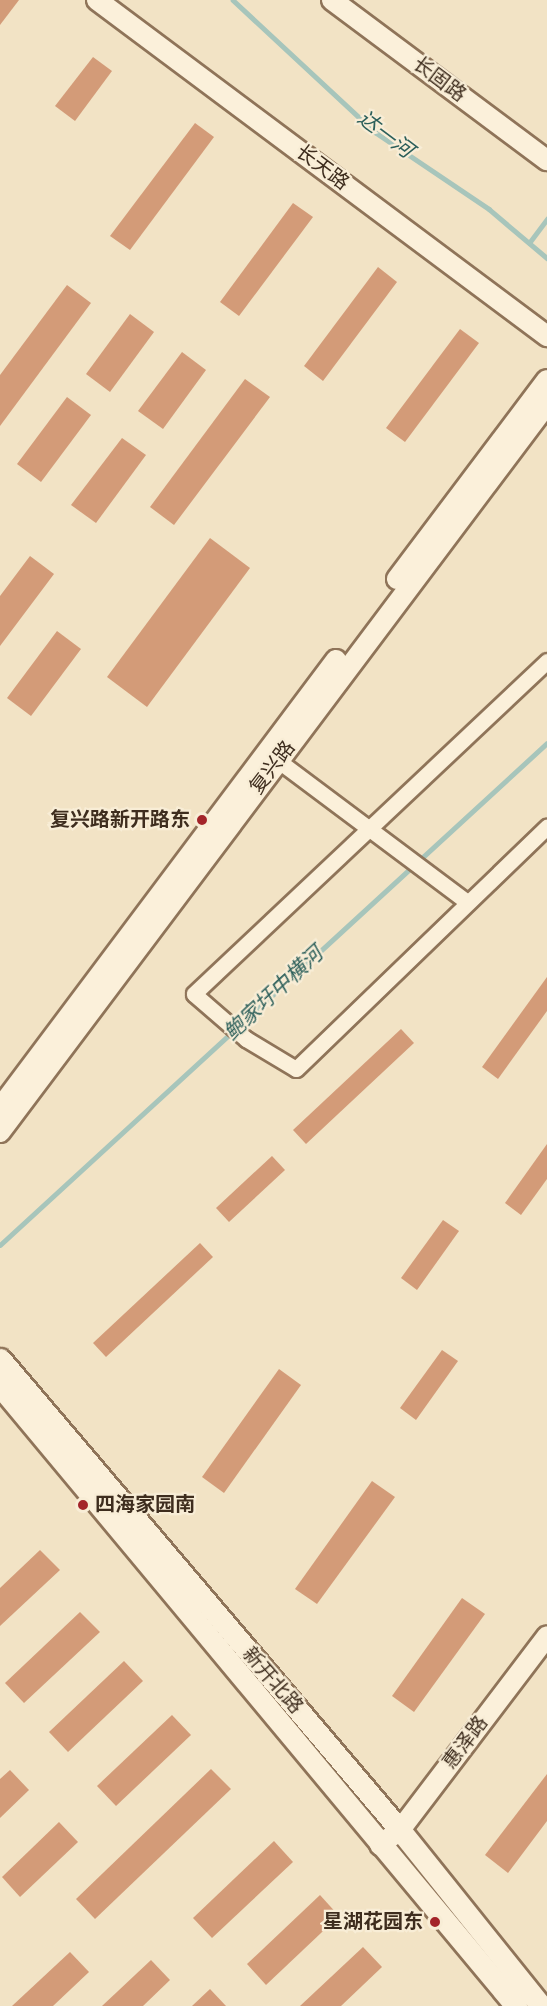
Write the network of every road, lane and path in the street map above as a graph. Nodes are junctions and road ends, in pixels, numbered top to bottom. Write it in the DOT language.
graph roads {
  1 [pos="97,0"];
  2 [pos="332,0"];
  3 [pos="547,160"];
  4 [pos="547,336"];
  5 [pos="547,380"];
  6 [pos="547,404"];
  7 [pos="547,661"];
  8 [pos="273,757"];
  9 [pos="547,827"];
  10 [pos="369,830"];
  11 [pos="467,902"];
  12 [pos="0,1108"];
  13 [pos="0,1132"];
  14 [pos="0,1359"];
  15 [pos="0,1386"];
  16 [pos="547,1636"];
  17 [pos="400,1830"];
  18 [pos="380,1845"];
  19 [pos="516,2006"];
  20 [pos="541,2006"];
  1 -- 4 [label="street, 长天路"];
  2 -- 3 [label="street, 长固路"];
  5 -- 8 [label="street, 复兴路"];
  6 -- 8 [label="street, 复兴路"];
  7 -- 10 [label="street"];
  8 -- 10 [label="street"];
  8 -- 12 [label="street, 复兴路"];
  8 -- 13 [label="street, 复兴路"];
  9 -- 11 [label="street"];
  10 -- 11 [label="street"];
  10 -- 11 [label="street"];
  14 -- 17 [label="main road, 新开北路"];
  15 -- 18 [label="main road, 新开北路"];
  16 -- 17 [label="street, 惠泽路"];
  17 -- 18 [label="street, 惠泽路"];
  17 -- 20 [label="main road, 新开北路"];
  18 -- 19 [label="main road, 新开北路"];
}
